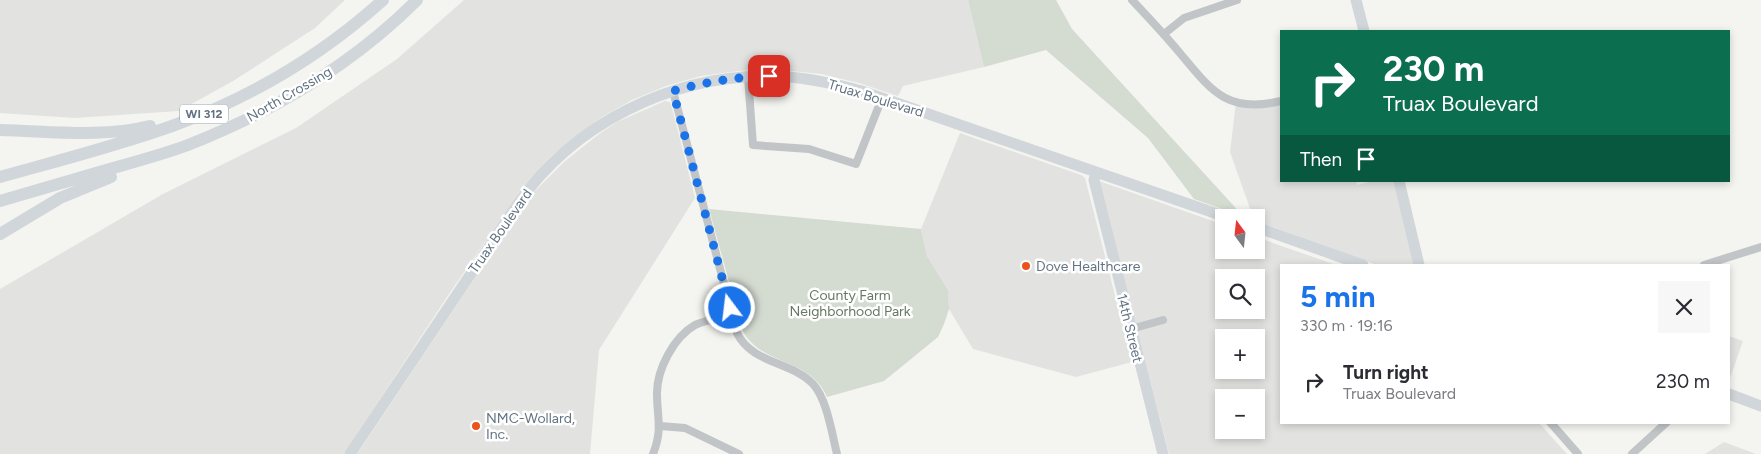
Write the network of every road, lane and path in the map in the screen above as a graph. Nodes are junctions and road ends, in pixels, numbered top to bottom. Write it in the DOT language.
graph roads {
  1 [pos="383,0"];
  2 [pos="417,0"];
  3 [pos="1132,0"];
  4 [pos="1237,0"];
  5 [pos="1356,0"];
  6 [pos="1364,30"];
  7 [pos="1164,34"];
  8 [pos="748,77"];
  9 [pos="673,91"];
  10 [pos="882,98"];
  11 [pos="1280,101"];
  12 [pos="213,110"];
  13 [pos="0,130"];
  14 [pos="187,145"];
  15 [pos="1096,172"];
  16 [pos="0,177"];
  17 [pos="1399,182"];
  18 [pos="0,201"];
  19 [pos="1215,213"];
  20 [pos="1265,230"];
  21 [pos="0,234"];
  22 [pos="1761,247"];
  23 [pos="1360,264"];
  24 [pos="1419,264"];
  25 [pos="1707,264"];
  26 [pos="732,314"];
  27 [pos="1163,320"];
  28 [pos="1130,329"];
  29 [pos="1730,394"];
  30 [pos="1761,406"];
  31 [pos="1552,424"];
  32 [pos="1665,424"];
  33 [pos="660,426"];
  34 [pos="350,454"];
  35 [pos="653,454"];
  36 [pos="739,454"];
  37 [pos="837,454"];
  38 [pos="1163,454"];
  39 [pos="1578,454"];
  40 [pos="1632,454"];
  1 -- 12 [label="main road, North Crossing / WI 312"];
  2 -- 14 [label="main road, North Crossing"];
  3 -- 7 [label="street"];
  4 -- 7 [label="street"];
  5 -- 6 [label="main road"];
  7 -- 11 [label="street"];
  8 -- 9 [label="main road, Truax Boulevard"];
  8 -- 10 [label="main road, Truax Boulevard"];
  8 -- 10 [label="street"];
  9 -- 26 [label="street"];
  9 -- 34 [label="main road, Truax Boulevard"];
  10 -- 15 [label="main road, Truax Boulevard"];
  12 -- 13 [label="main road"];
  12 -- 16 [label="main road, North Crossing / WI 312"];
  14 -- 18 [label="main road, North Crossing"];
  14 -- 21 [label="main road"];
  15 -- 19 [label="main road, Truax Boulevard"];
  15 -- 28 [label="main road, 14th Street"];
  17 -- 24 [label="main road"];
  20 -- 23 [label="main road"];
  22 -- 25 [label="street"];
  26 -- 33 [label="street"];
  26 -- 37 [label="street"];
  27 -- 28 [label="street"];
  28 -- 38 [label="main road, 14th Street"];
  29 -- 30 [label="main road"];
  31 -- 39 [label="street"];
  32 -- 40 [label="street"];
  33 -- 35 [label="street"];
  33 -- 36 [label="street"];
}
